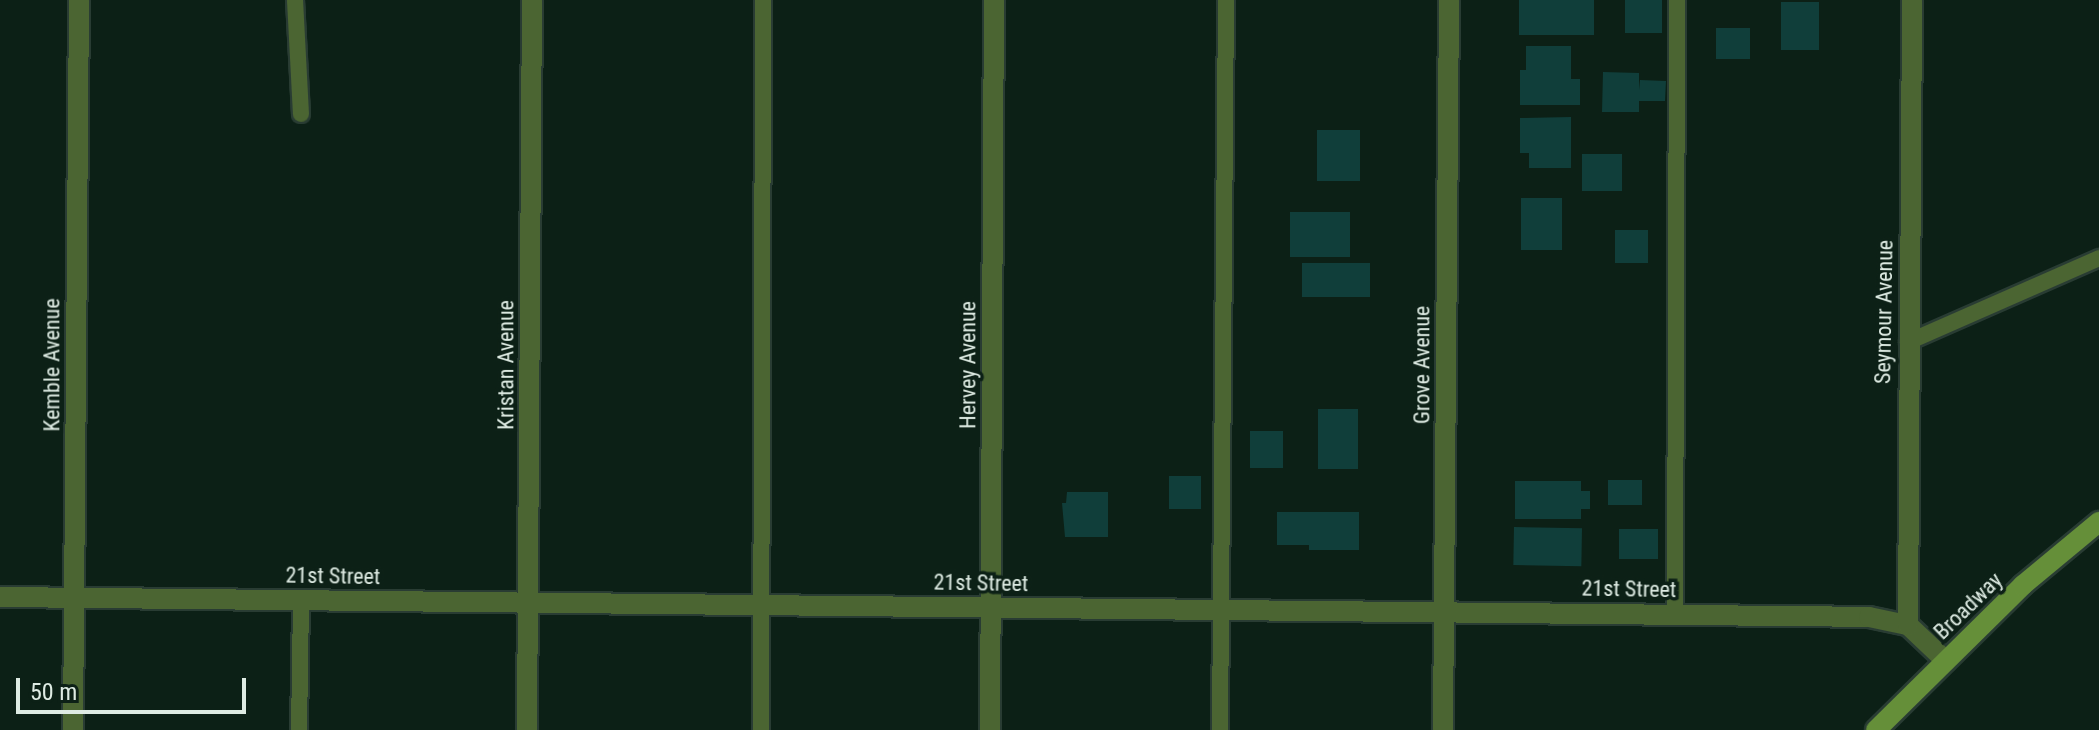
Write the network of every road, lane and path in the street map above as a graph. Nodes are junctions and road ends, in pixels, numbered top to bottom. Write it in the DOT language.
graph roads {
  1 [pos="79,0"];
  2 [pos="295,0"];
  3 [pos="532,0"];
  4 [pos="763,0"];
  5 [pos="994,0"];
  6 [pos="1226,0"];
  7 [pos="1449,0"];
  8 [pos="1677,0"];
  9 [pos="1912,0"];
  10 [pos="301,114"];
  11 [pos="2099,258"];
  12 [pos="1908,342"];
  13 [pos="2099,522"];
  14 [pos="0,597"];
  15 [pos="74,598"];
  16 [pos="301,600"];
  17 [pos="528,602"];
  18 [pos="763,605"];
  19 [pos="991,607"];
  20 [pos="1221,609"];
  21 [pos="1444,611"];
  22 [pos="1675,613"];
  23 [pos="1908,625"];
  24 [pos="1946,661"];
  25 [pos="73,730"];
  26 [pos="299,730"];
  27 [pos="527,730"];
  28 [pos="761,730"];
  29 [pos="990,730"];
  30 [pos="1220,730"];
  31 [pos="1443,730"];
  32 [pos="1876,730"];
  1 -- 15 [label="street, Kemble Avenue"];
  2 -- 10 [label="lane"];
  3 -- 17 [label="street, Kristan Avenue"];
  4 -- 18 [label="lane"];
  5 -- 19 [label="street, Hervey Avenue"];
  6 -- 20 [label="lane"];
  7 -- 21 [label="street, Grove Avenue"];
  8 -- 22 [label="lane"];
  9 -- 12 [label="street, Seymour Avenue"];
  11 -- 12 [label="lane"];
  12 -- 23 [label="street, Seymour Avenue"];
  13 -- 24 [label="street, Broadway"];
  14 -- 15 [label="street, 21st Street"];
  15 -- 16 [label="street, 21st Street"];
  15 -- 25 [label="street, Kemble Avenue"];
  16 -- 17 [label="street, 21st Street"];
  16 -- 26 [label="lane"];
  17 -- 18 [label="street, 21st Street"];
  17 -- 27 [label="street, Kristan Avenue"];
  18 -- 19 [label="street, 21st Street"];
  18 -- 28 [label="lane"];
  19 -- 20 [label="street, 21st Street"];
  19 -- 29 [label="street, Hervey Avenue"];
  20 -- 21 [label="street, 21st Street"];
  20 -- 30 [label="lane"];
  21 -- 22 [label="street, 21st Street"];
  21 -- 31 [label="street, Grove Avenue"];
  22 -- 23 [label="street, 21st Street"];
  23 -- 24 [label="street"];
  24 -- 32 [label="street, Broadway"];
}
